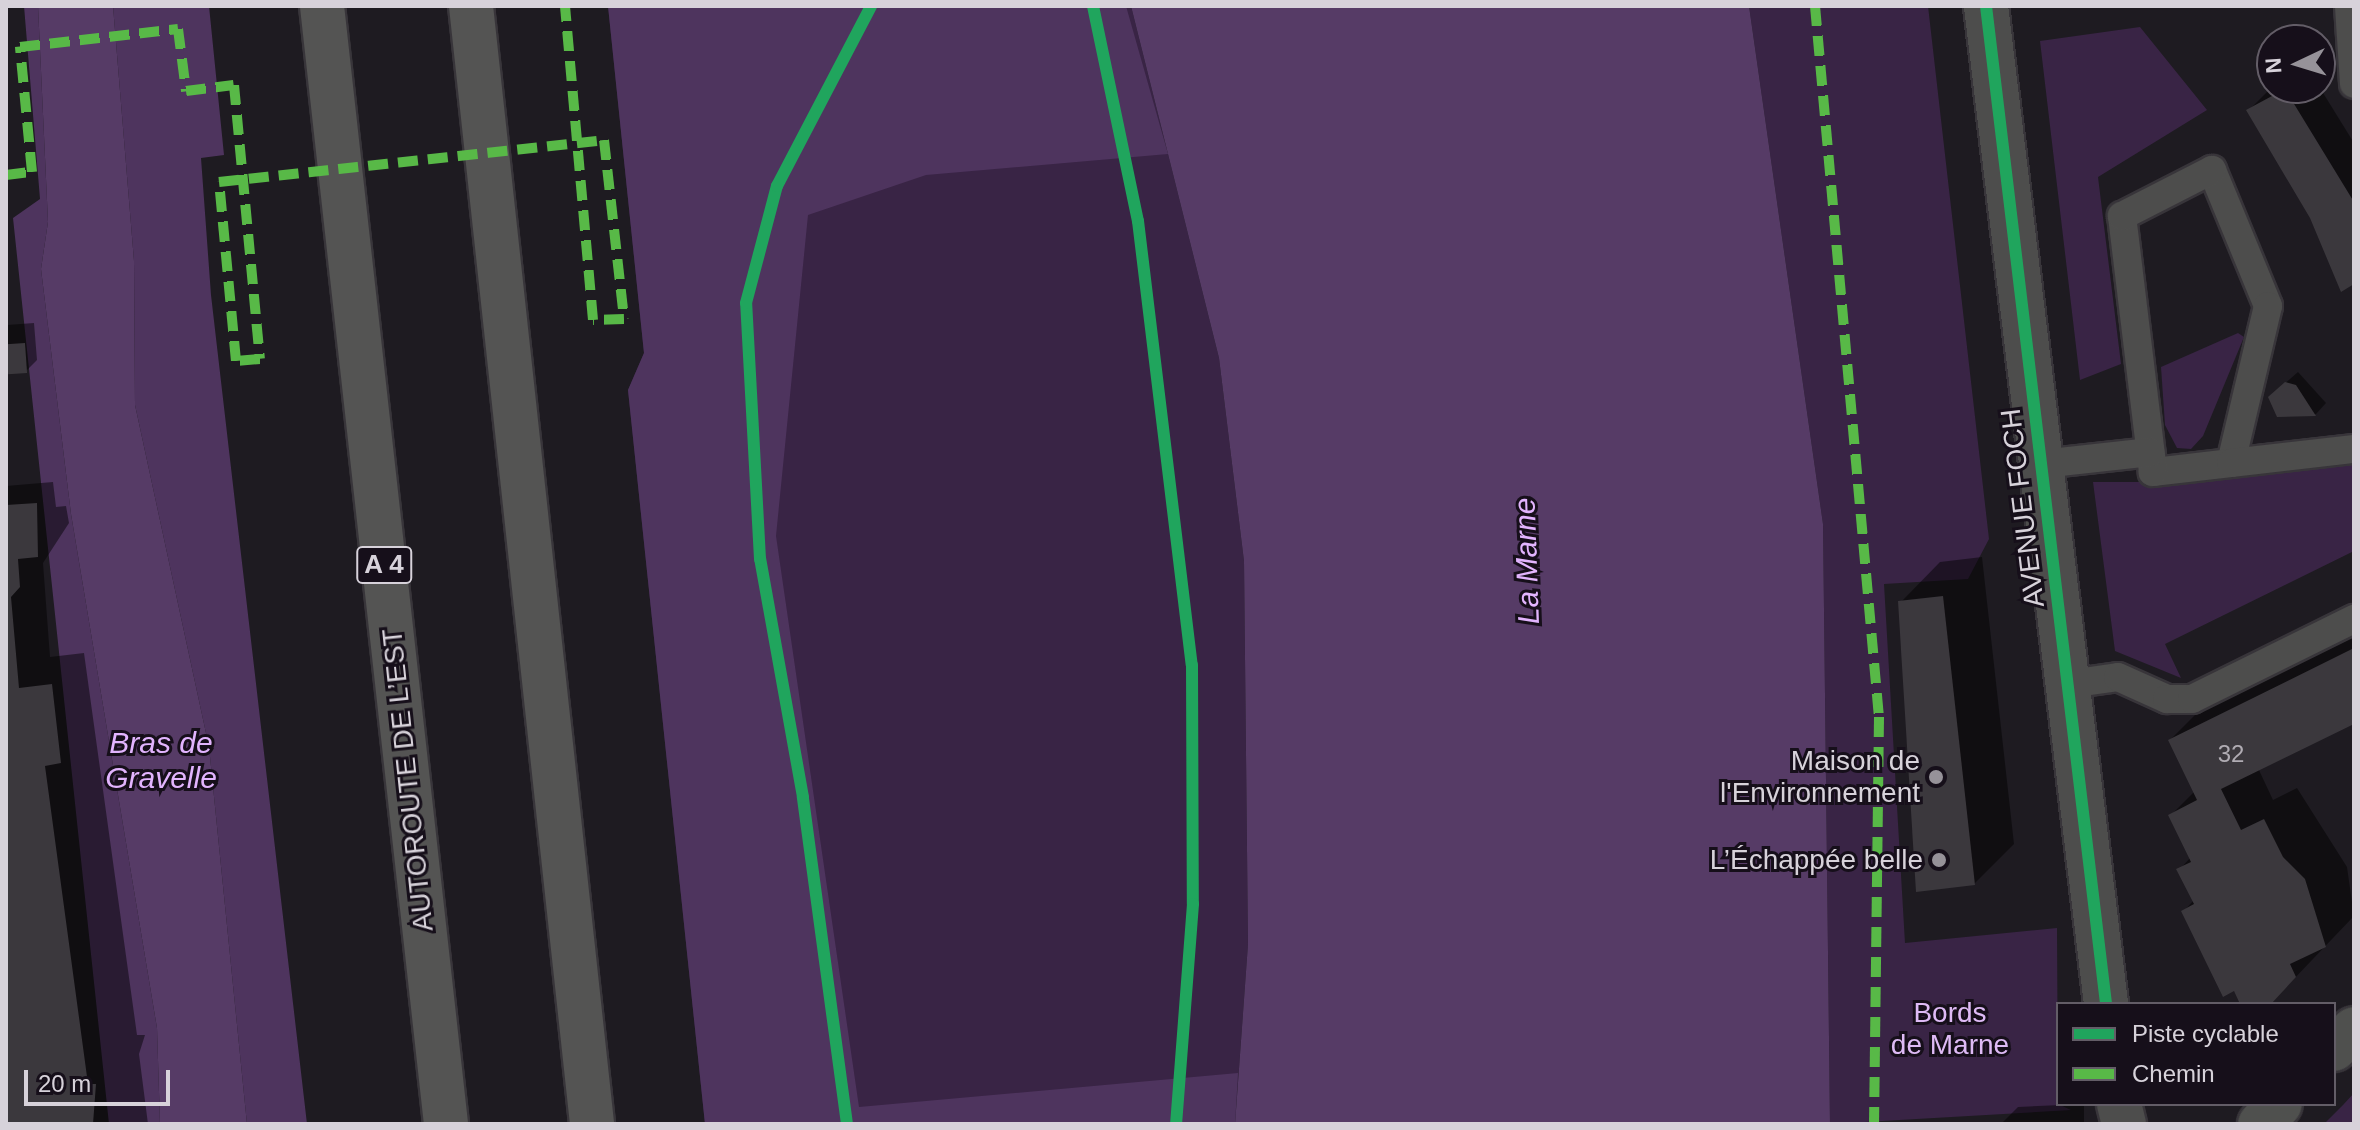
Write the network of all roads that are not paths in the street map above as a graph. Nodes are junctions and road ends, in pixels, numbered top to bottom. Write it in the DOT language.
graph roads {
  1 [pos="322,6"];
  2 [pos="471,6"];
  3 [pos="1986,6"];
  4 [pos="2349,6"];
  5 [pos="2354,84"];
  6 [pos="2354,449"];
  7 [pos="2150,452"];
  8 [pos="2231,463"];
  9 [pos="2042,464"];
  10 [pos="2354,619"];
  11 [pos="2069,684"];
  12 [pos="2106,1002"];
  13 [pos="2354,1029"];
  14 [pos="2336,1047"];
  15 [pos="2278,1106"];
  16 [pos="446,1124"];
  17 [pos="592,1124"];
  18 [pos="2260,1124"];
  1 -- 16 [label="highway, AUTOROUTE DE L’EST / A 4"];
  2 -- 17 [label="highway"];
  3 -- 9 [label="street, AVENUE FOCH"];
  4 -- 5 [label="lane"];
  6 -- 8 [label="lane"];
  7 -- 8 [label="lane"];
  7 -- 8 [label="lane"];
  7 -- 9 [label="lane"];
  9 -- 11 [label="street, AVENUE FOCH"];
  10 -- 11 [label="lane"];
  11 -- 12 [label="street, AVENUE FOCH"];
  13 -- 14 [label="street"];
  15 -- 18 [label="street"];
}
